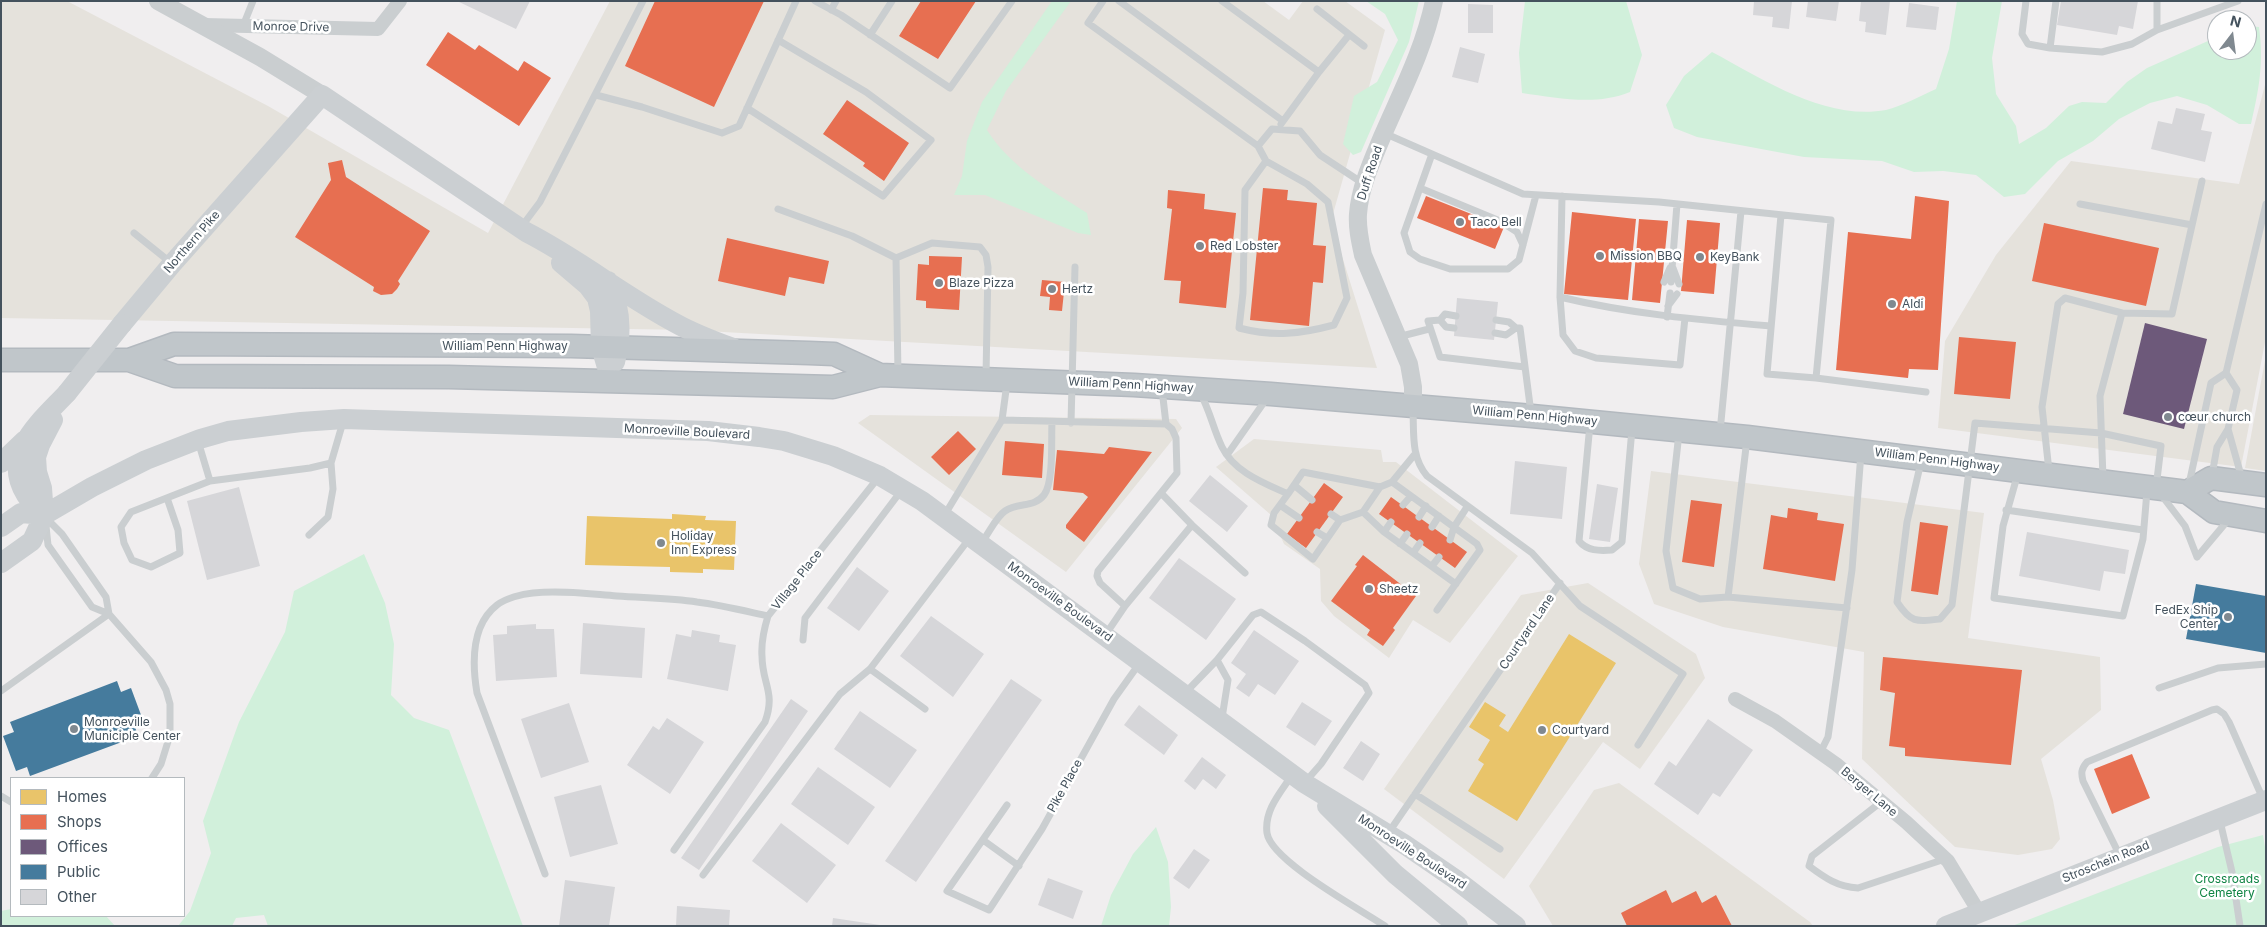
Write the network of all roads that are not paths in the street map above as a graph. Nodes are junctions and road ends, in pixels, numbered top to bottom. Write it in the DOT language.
graph roads {
  1 [pos="158,1"];
  2 [pos="253,1"];
  3 [pos="400,1"];
  4 [pos="643,1"];
  5 [pos="796,1"];
  6 [pos="815,1"];
  7 [pos="836,1"];
  8 [pos="892,1"];
  9 [pos="1012,1"];
  10 [pos="1103,1"];
  11 [pos="1119,1"];
  12 [pos="1222,1"];
  13 [pos="1434,1"];
  14 [pos="2026,1"];
  15 [pos="2056,1"];
  16 [pos="2157,1"];
  17 [pos="2238,1"];
  18 [pos="1317,9"];
  19 [pos="831,10"];
  20 [pos="204,25"];
  21 [pos="243,26"];
  22 [pos="2157,30"];
  23 [pos="870,35"];
  24 [pos="1349,35"];
  25 [pos="778,40"];
  26 [pos="1364,46"];
  27 [pos="2050,48"];
  28 [pos="1319,72"];
  29 [pos="322,95"];
  30 [pos="596,95"];
  31 [pos="747,108"];
  32 [pos="1284,122"];
  33 [pos="1275,129"];
  34 [pos="1384,133"];
  35 [pos="1258,146"];
  36 [pos="1432,154"];
  37 [pos="1266,161"];
  38 [pos="2202,181"];
  39 [pos="1364,184"];
  40 [pos="1420,188"];
  41 [pos="1536,195"];
  42 [pos="1562,196"];
  43 [pos="1678,204"];
  44 [pos="2080,204"];
  45 [pos="2266,204"];
  46 [pos="778,209"];
  47 [pos="1741,211"];
  48 [pos="1781,215"];
  49 [pos="2192,225"];
  50 [pos="523,230"];
  51 [pos="134,233"];
  52 [pos="1523,246"];
  53 [pos="896,258"];
  54 [pos="1672,262"];
  55 [pos="172,264"];
  56 [pos="1075,267"];
  57 [pos="608,281"];
  58 [pos="1560,297"];
  59 [pos="1668,306"];
  60 [pos="2122,313"];
  61 [pos="1456,316"];
  62 [pos="1667,317"];
  63 [pos="1685,318"];
  64 [pos="1440,320"];
  65 [pos="1496,320"];
  66 [pos="1730,323"];
  67 [pos="1771,326"];
  68 [pos="1454,328"];
  69 [pos="1516,328"];
  70 [pos="1429,330"];
  71 [pos="1495,333"];
  72 [pos="1398,337"];
  73 [pos="610,347"];
  74 [pos="738,350"];
  75 [pos="1,360"];
  76 [pos="129,360"];
  77 [pos="1526,367"];
  78 [pos="2226,373"];
  79 [pos="889,376"];
  80 [pos="1816,378"];
  81 [pos="996,379"];
  82 [pos="611,381"];
  83 [pos="1072,382"];
  84 [pos="1161,386"];
  85 [pos="1197,389"];
  86 [pos="1926,392"];
  87 [pos="67,393"];
  88 [pos="1271,394"];
  89 [pos="1412,406"];
  90 [pos="1532,416"];
  91 [pos="344,419"];
  92 [pos="1002,420"];
  93 [pos="1052,422"];
  94 [pos="1590,422"];
  95 [pos="1071,423"];
  96 [pos="1166,424"];
  97 [pos="1632,426"];
  98 [pos="2045,429"];
  99 [pos="2228,429"];
  100 [pos="1680,430"];
  101 [pos="2101,433"];
  102 [pos="1720,435"];
  103 [pos="1747,437"];
  104 [pos="25,440"];
  105 [pos="198,440"];
  106 [pos="1862,450"];
  107 [pos="1415,454"];
  108 [pos="1227,455"];
  109 [pos="1922,458"];
  110 [pos="1,463"];
  111 [pos="331,463"];
  112 [pos="1970,464"];
  113 [pos="2018,470"];
  114 [pos="2049,474"];
  115 [pos="880,476"];
  116 [pos="2211,478"];
  117 [pos="210,481"];
  118 [pos="2103,481"];
  119 [pos="1392,482"];
  120 [pos="2243,482"];
  121 [pos="1294,485"];
  122 [pos="2266,485"];
  123 [pos="1380,487"];
  124 [pos="2152,488"];
  125 [pos="902,489"];
  126 [pos="2187,492"];
  127 [pos="1161,493"];
  128 [pos="1288,494"];
  129 [pos="1411,496"];
  130 [pos="167,498"];
  131 [pos="1312,500"];
  132 [pos="1280,505"];
  133 [pos="1403,505"];
  134 [pos="1426,506"];
  135 [pos="1467,507"];
  136 [pos="2006,510"];
  137 [pos="1363,512"];
  138 [pos="1331,514"];
  139 [pos="44,515"];
  140 [pos="2232,515"];
  141 [pos="944,516"];
  142 [pos="1439,516"];
  143 [pos="1419,517"];
  144 [pos="1299,518"];
  145 [pos="1340,520"];
  146 [pos="2266,521"];
  147 [pos="1391,522"];
  148 [pos="1192,525"];
  149 [pos="1,527"];
  150 [pos="1432,527"];
  151 [pos="1454,527"];
  152 [pos="2143,530"];
  153 [pos="1317,532"];
  154 [pos="1384,532"];
  155 [pos="1407,534"];
  156 [pos="308,535"];
  157 [pos="1327,538"];
  158 [pos="976,540"];
  159 [pos="1450,540"];
  160 [pos="1420,543"];
  161 [pos="1400,544"];
  162 [pos="1413,553"];
  163 [pos="1439,557"];
  164 [pos="1,563"];
  165 [pos="1432,566"];
  166 [pos="1246,573"];
  167 [pos="1456,584"];
  168 [pos="1560,584"];
  169 [pos="1728,597"];
  170 [pos="1125,606"];
  171 [pos="1847,608"];
  172 [pos="1437,610"];
  173 [pos="109,614"];
  174 [pos="768,616"];
  175 [pos="1105,635"];
  176 [pos="803,640"];
  177 [pos="1217,660"];
  178 [pos="1141,662"];
  179 [pos="2266,664"];
  180 [pos="870,669"];
  181 [pos="2160,688"];
  182 [pos="1,692"];
  183 [pos="1185,694"];
  184 [pos="1735,699"];
  185 [pos="925,709"];
  186 [pos="1222,721"];
  187 [pos="1638,745"];
  188 [pos="1820,754"];
  189 [pos="153,777"];
  190 [pos="1298,779"];
  191 [pos="1415,794"];
  192 [pos="2265,800"];
  193 [pos="1881,802"];
  194 [pos="1007,805"];
  195 [pos="2219,817"];
  196 [pos="1388,834"];
  197 [pos="983,840"];
  198 [pos="1500,849"];
  199 [pos="674,850"];
  200 [pos="2120,856"];
  201 [pos="1946,858"];
  202 [pos="1019,866"];
  203 [pos="545,874"];
  204 [pos="703,875"];
  205 [pos="1979,912"];
  206 [pos="1385,926"];
  207 [pos="1458,926"];
  208 [pos="1516,926"];
  209 [pos="1946,926"];
  210 [pos="2240,926"];
  1 -- 20 [label="street"];
  2 -- 21 [label="lane"];
  3 -- 21 [label="street, Monroe Drive"];
  4 -- 30 [label="lane"];
  5 -- 25 [label="lane"];
  6 -- 19 [label="lane"];
  7 -- 19 [label="lane"];
  8 -- 23 [label="lane"];
  9 -- 23 [label="lane"];
  10 -- 35 [label="lane"];
  11 -- 32 [label="lane"];
  12 -- 28 [label="lane"];
  13 -- 34 [label="street, Duff Road"];
  14 -- 27 [label="lane"];
  15 -- 27 [label="lane"];
  16 -- 22 [label="lane"];
  17 -- 22 [label="lane"];
  18 -- 24 [label="lane"];
  19 -- 23 [label="lane"];
  20 -- 21 [label="street, Monroe Drive"];
  20 -- 29 [label="street"];
  22 -- 27 [label="lane"];
  24 -- 26 [label="lane"];
  24 -- 28 [label="lane"];
  25 -- 31 [label="lane"];
  25 -- 31 [label="lane"];
  28 -- 32 [label="lane"];
  29 -- 50 [label="main road"];
  29 -- 55 [label="main road, Northern Pike"];
  30 -- 31 [label="lane"];
  30 -- 50 [label="lane"];
  32 -- 33 [label="lane"];
  33 -- 35 [label="lane"];
  33 -- 39 [label="lane"];
  34 -- 36 [label="lane"];
  34 -- 39 [label="street, Duff Road"];
  35 -- 37 [label="lane"];
  36 -- 40 [label="lane"];
  36 -- 41 [label="lane"];
  37 -- 37 [label="lane"];
  38 -- 49 [label="lane"];
  39 -- 72 [label="street, Duff Road"];
  40 -- 52 [label="lane"];
  40 -- 52 [label="lane"];
  41 -- 42 [label="lane"];
  41 -- 52 [label="lane"];
  42 -- 43 [label="lane"];
  42 -- 58 [label="lane"];
  43 -- 47 [label="lane"];
  43 -- 54 [label="lane"];
  44 -- 49 [label="lane"];
  45 -- 78 [label="lane"];
  46 -- 53 [label="lane"];
  47 -- 48 [label="lane"];
  47 -- 66 [label="lane"];
  48 -- 67 [label="lane"];
  48 -- 80 [label="lane"];
  49 -- 60 [label="lane"];
  50 -- 57 [label="main road"];
  50 -- 73 [label="main road"];
  51 -- 55 [label="lane"];
  53 -- 79 [label="lane"];
  53 -- 81 [label="lane"];
  54 -- 54 [label="lane"];
  55 -- 87 [label="main road, Northern Pike, bridge"];
  56 -- 83 [label="lane"];
  57 -- 73 [label="main road"];
  57 -- 74 [label="main road"];
  58 -- 62 [label="lane"];
  58 -- 63 [label="lane"];
  59 -- 59 [label="lane"];
  59 -- 62 [label="lane"];
  60 -- 98 [label="lane"];
  60 -- 101 [label="lane"];
  61 -- 64 [label="lane"];
  62 -- 63 [label="lane"];
  63 -- 66 [label="lane"];
  64 -- 68 [label="lane"];
  64 -- 70 [label="lane"];
  65 -- 69 [label="lane"];
  66 -- 67 [label="lane"];
  66 -- 102 [label="lane"];
  67 -- 80 [label="lane"];
  69 -- 71 [label="lane"];
  69 -- 77 [label="lane"];
  70 -- 72 [label="lane"];
  70 -- 77 [label="lane"];
  72 -- 89 [label="street, Duff Road"];
  73 -- 74 [label="highway, William Penn Highway"];
  73 -- 76 [label="highway, William Penn Highway"];
  73 -- 82 [label="main road"];
  74 -- 79 [label="highway, William Penn Highway"];
  75 -- 76 [label="highway, William Penn Highway"];
  76 -- 82 [label="highway, William Penn Highway"];
  77 -- 90 [label="lane"];
  78 -- 99 [label="lane"];
  78 -- 126 [label="lane"];
  79 -- 81 [label="highway, William Penn Highway"];
  79 -- 82 [label="highway, William Penn Highway"];
  80 -- 86 [label="lane"];
  81 -- 83 [label="highway, William Penn Highway"];
  81 -- 92 [label="lane"];
  83 -- 84 [label="highway, William Penn Highway"];
  83 -- 95 [label="lane"];
  84 -- 85 [label="highway, William Penn Highway"];
  84 -- 96 [label="lane"];
  85 -- 88 [label="highway, William Penn Highway"];
  85 -- 108 [label="lane"];
  87 -- 104 [label="main road, Northern Pike"];
  87 -- 139 [label="main road, Northern Pike"];
  88 -- 89 [label="highway, William Penn Highway"];
  88 -- 108 [label="lane"];
  89 -- 90 [label="highway, William Penn Highway"];
  89 -- 107 [label="lane, Courtyard Lane"];
  90 -- 94 [label="highway, William Penn Highway"];
  91 -- 105 [label="main road, Monroeville Boulevard"];
  91 -- 111 [label="lane"];
  91 -- 115 [label="main road, Monroeville Boulevard"];
  92 -- 93 [label="lane"];
  92 -- 141 [label="lane"];
  93 -- 95 [label="lane"];
  93 -- 158 [label="lane"];
  94 -- 97 [label="highway, William Penn Highway"];
  94 -- 97 [label="lane"];
  95 -- 96 [label="lane"];
  96 -- 127 [label="lane"];
  97 -- 100 [label="highway, William Penn Highway"];
  98 -- 101 [label="lane"];
  98 -- 112 [label="lane"];
  98 -- 114 [label="lane"];
  99 -- 116 [label="lane"];
  99 -- 120 [label="lane"];
  100 -- 102 [label="highway, William Penn Highway"];
  100 -- 169 [label="lane"];
  101 -- 118 [label="lane"];
  101 -- 124 [label="lane"];
  102 -- 103 [label="highway, William Penn Highway"];
  103 -- 106 [label="highway, William Penn Highway"];
  103 -- 169 [label="lane"];
  104 -- 110 [label="main road, Northern Pike"];
  104 -- 139 [label="main road"];
  105 -- 117 [label="lane"];
  105 -- 139 [label="main road, Monroeville Boulevard"];
  106 -- 109 [label="highway, William Penn Highway"];
  106 -- 171 [label="lane"];
  107 -- 119 [label="lane"];
  107 -- 135 [label="lane, Courtyard Lane"];
  108 -- 128 [label="lane"];
  109 -- 112 [label="highway, William Penn Highway"];
  109 -- 112 [label="lane"];
  111 -- 117 [label="lane"];
  111 -- 156 [label="lane"];
  112 -- 113 [label="highway, William Penn Highway"];
  113 -- 114 [label="highway, William Penn Highway"];
  113 -- 136 [label="lane"];
  114 -- 118 [label="highway, William Penn Highway"];
  115 -- 125 [label="main road, Monroeville Boulevard"];
  115 -- 174 [label="lane, Village Place"];
  116 -- 120 [label="highway"];
  116 -- 126 [label="highway"];
  117 -- 130 [label="lane"];
  118 -- 124 [label="highway, William Penn Highway"];
  119 -- 123 [label="lane"];
  119 -- 129 [label="lane"];
  120 -- 122 [label="highway"];
  121 -- 123 [label="lane"];
  121 -- 128 [label="lane"];
  121 -- 131 [label="lane"];
  123 -- 137 [label="lane"];
  124 -- 126 [label="highway, William Penn Highway"];
  124 -- 140 [label="lane"];
  124 -- 152 [label="lane"];
  125 -- 141 [label="main road, Monroeville Boulevard"];
  125 -- 176 [label="lane"];
  126 -- 140 [label="highway, William Penn Highway"];
  127 -- 148 [label="lane"];
  127 -- 170 [label="lane"];
  128 -- 132 [label="lane"];
  129 -- 133 [label="lane"];
  129 -- 134 [label="lane"];
  130 -- 130 [label="lane"];
  132 -- 144 [label="lane"];
  132 -- 157 [label="lane"];
  134 -- 142 [label="lane"];
  134 -- 143 [label="lane"];
  135 -- 151 [label="lane"];
  135 -- 168 [label="lane, Courtyard Lane"];
  136 -- 152 [label="lane"];
  136 -- 152 [label="lane"];
  137 -- 145 [label="lane"];
  137 -- 154 [label="lane"];
  138 -- 145 [label="lane"];
  139 -- 149 [label="main road"];
  139 -- 164 [label="main road"];
  139 -- 173 [label="lane"];
  139 -- 173 [label="lane"];
  140 -- 146 [label="highway, William Penn Highway"];
  141 -- 158 [label="main road, Monroeville Boulevard"];
  142 -- 150 [label="lane"];
  142 -- 151 [label="lane"];
  145 -- 157 [label="lane"];
  147 -- 154 [label="lane"];
  148 -- 166 [label="lane"];
  148 -- 170 [label="lane"];
  151 -- 159 [label="lane"];
  151 -- 167 [label="lane"];
  153 -- 157 [label="lane"];
  154 -- 161 [label="lane"];
  155 -- 161 [label="lane"];
  158 -- 175 [label="main road, Monroeville Boulevard"];
  158 -- 180 [label="lane"];
  160 -- 162 [label="lane"];
  161 -- 162 [label="lane"];
  162 -- 165 [label="lane"];
  163 -- 165 [label="lane"];
  165 -- 167 [label="lane"];
  167 -- 172 [label="lane"];
  168 -- 187 [label="lane"];
  168 -- 191 [label="lane, Courtyard Lane"];
  169 -- 171 [label="lane"];
  170 -- 175 [label="lane"];
  171 -- 188 [label="lane"];
  173 -- 182 [label="lane"];
  173 -- 189 [label="lane"];
  174 -- 199 [label="lane, Village Place"];
  174 -- 203 [label="lane"];
  175 -- 178 [label="main road, Monroeville Boulevard"];
  177 -- 183 [label="lane"];
  177 -- 186 [label="lane"];
  177 -- 190 [label="lane"];
  178 -- 183 [label="main road, Monroeville Boulevard"];
  178 -- 202 [label="lane, Pike Place"];
  179 -- 181 [label="lane"];
  180 -- 185 [label="lane"];
  180 -- 204 [label="lane"];
  183 -- 186 [label="main road, Monroeville Boulevard"];
  184 -- 188 [label="street, Berger Lane"];
  186 -- 190 [label="main road, Monroeville Boulevard"];
  188 -- 193 [label="street, Berger Lane"];
  190 -- 196 [label="main road, Monroeville Boulevard"];
  190 -- 206 [label="lane"];
  190 -- 207 [label="main road, Monroeville Boulevard"];
  191 -- 196 [label="lane, Courtyard Lane"];
  191 -- 198 [label="lane"];
  192 -- 195 [label="main road, Stroschein Road"];
  192 -- 200 [label="lane"];
  193 -- 201 [label="street, Berger Lane"];
  193 -- 201 [label="lane"];
  194 -- 197 [label="lane"];
  195 -- 200 [label="main road, Stroschein Road"];
  195 -- 210 [label="lane"];
  196 -- 208 [label="main road, Monroeville Boulevard"];
  197 -- 202 [label="lane"];
  197 -- 202 [label="lane, Pike Place"];
  200 -- 205 [label="main road, Stroschein Road"];
  201 -- 205 [label="street, Berger Lane"];
  205 -- 209 [label="main road, Stroschein Road"];
}
